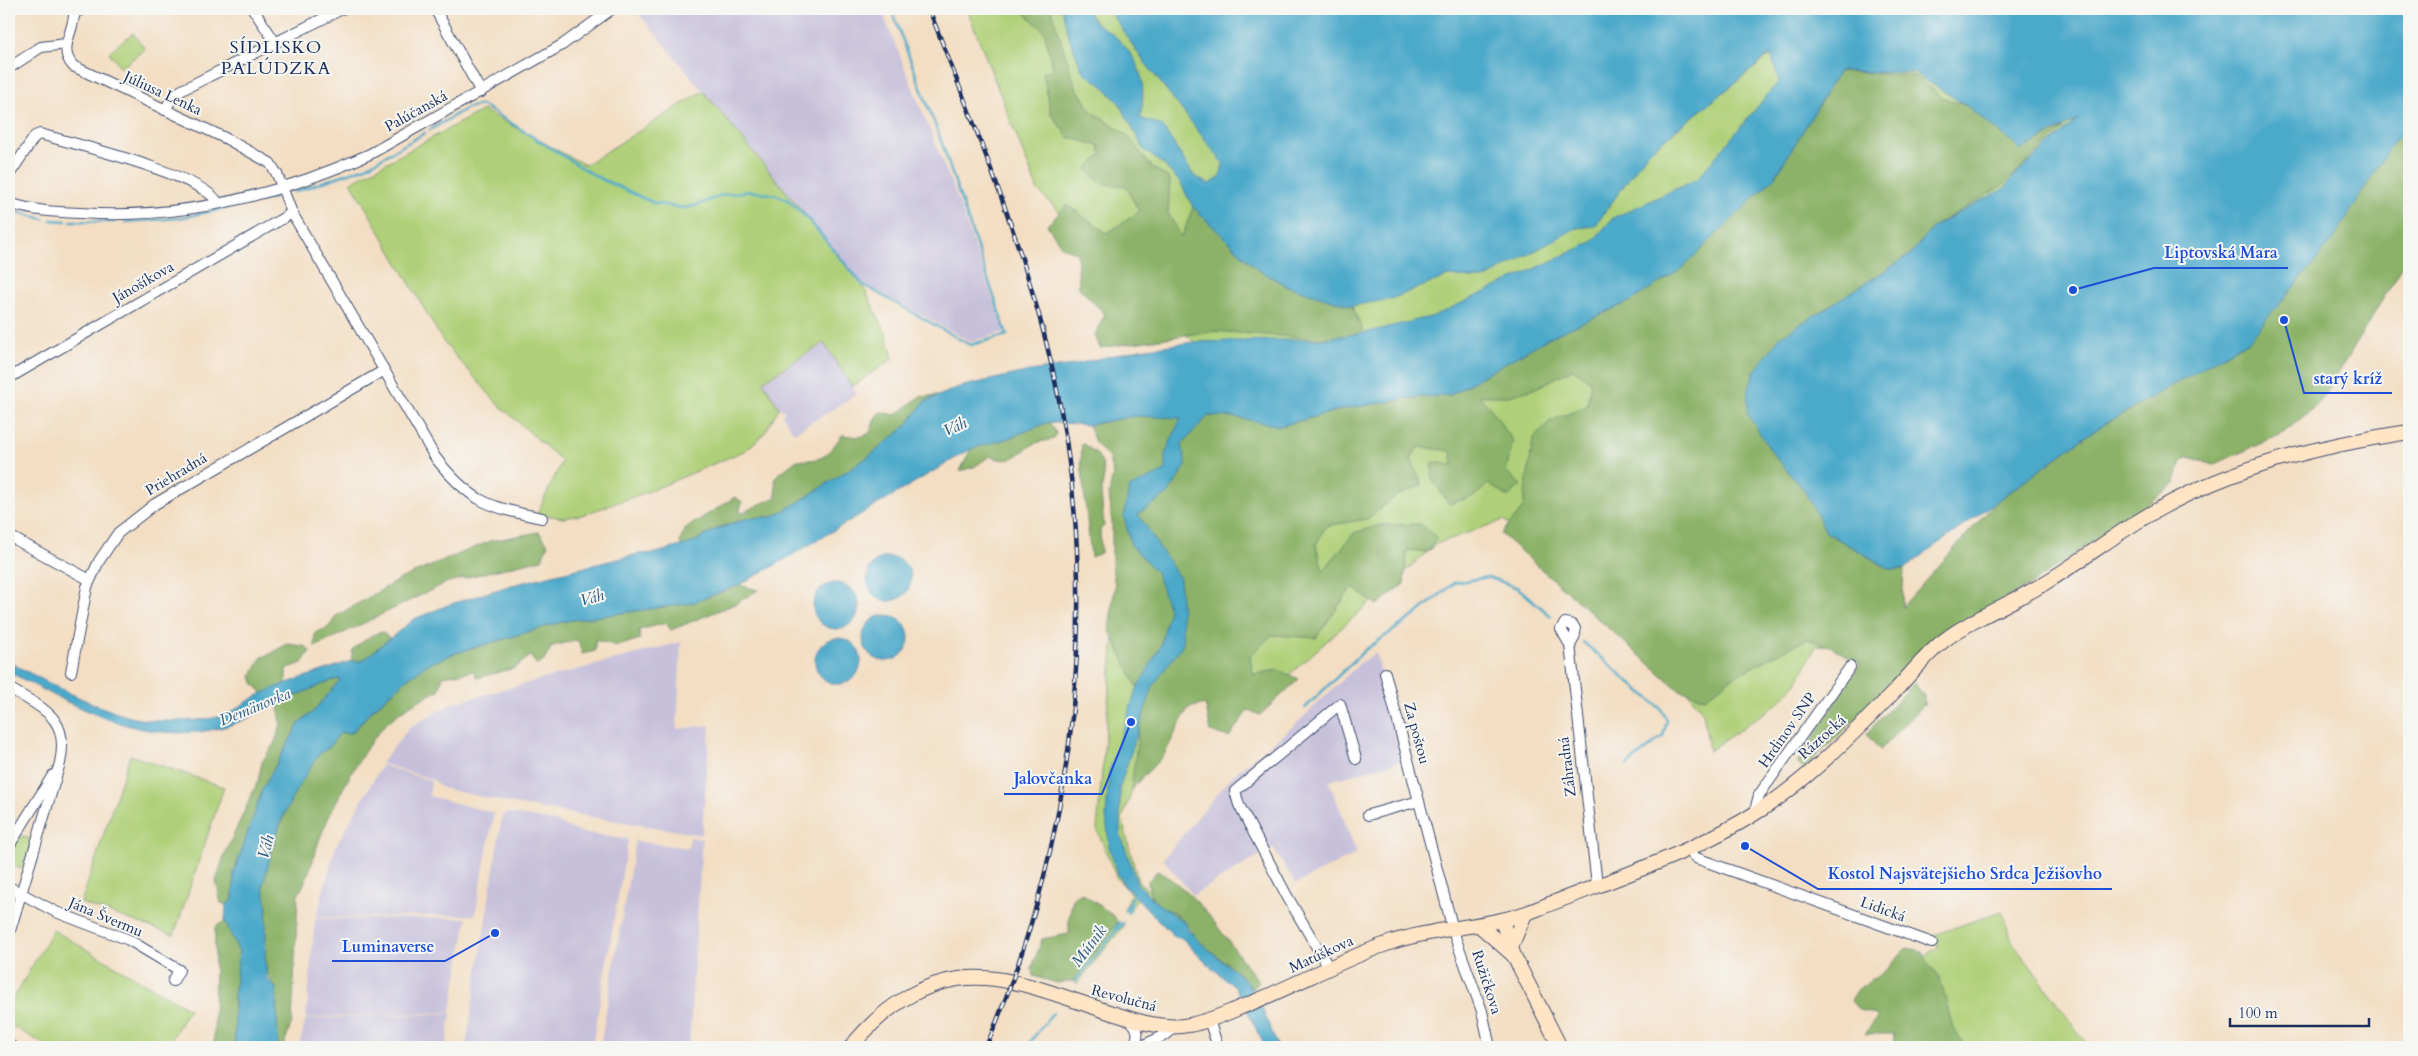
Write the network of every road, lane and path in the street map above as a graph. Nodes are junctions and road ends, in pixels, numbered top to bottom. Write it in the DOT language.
graph roads {
  1 [pos="253,9"];
  2 [pos="342,9"];
  3 [pos="435,9"];
  4 [pos="612,9"];
  5 [pos="77,10"];
  6 [pos="275,42"];
  7 [pos="66,44"];
  8 [pos="9,68"];
  9 [pos="481,92"];
  10 [pos="165,110"];
  11 [pos="9,175"];
  12 [pos="283,187"];
  13 [pos="9,203"];
  14 [pos="218,204"];
  15 [pos="292,213"];
  16 [pos="383,371"];
  17 [pos="9,378"];
  18 [pos="2409,432"];
  19 [pos="542,518"];
  20 [pos="9,536"];
  21 [pos="90,580"];
  22 [pos="1570,646"];
  23 [pos="1850,667"];
  24 [pos="71,672"];
  25 [pos="1385,672"];
  26 [pos="9,688"];
  27 [pos="1356,759"];
  28 [pos="60,763"];
  29 [pos="1419,801"];
  30 [pos="1757,812"];
  31 [pos="1368,815"];
  32 [pos="9,846"];
  33 [pos="1687,849"];
  34 [pos="1597,885"];
  35 [pos="9,887"];
  36 [pos="22,894"];
  37 [pos="1525,914"];
  38 [pos="1502,921"];
  39 [pos="1480,925"];
  40 [pos="1453,928"];
  41 [pos="9,934"];
  42 [pos="1932,943"];
  43 [pos="1513,951"];
  44 [pos="1329,968"];
  45 [pos="173,981"];
  46 [pos="1129,1018"];
  47 [pos="1209,1020"];
  48 [pos="1175,1027"];
  49 [pos="9,1045"];
  50 [pos="12,1047"];
  51 [pos="851,1047"];
  52 [pos="1134,1047"];
  53 [pos="1140,1047"];
  54 [pos="1218,1047"];
  55 [pos="1490,1047"];
  56 [pos="1560,1047"];
  1 -- 6 [label="street"];
  2 -- 6 [label="street"];
  3 -- 9 [label="street"];
  4 -- 9 [label="street, Palúčanská"];
  5 -- 7 [label="street"];
  6 -- 10 [label="street"];
  7 -- 8 [label="street"];
  7 -- 10 [label="street, Júliusa Lenka"];
  9 -- 12 [label="street, Palúčanská"];
  10 -- 12 [label="street, Júliusa Lenka"];
  11 -- 14 [label="street"];
  12 -- 14 [label="street, Palúčanská"];
  12 -- 15 [label="street"];
  13 -- 14 [label="street, Palúčanská"];
  15 -- 16 [label="street"];
  15 -- 17 [label="street, Jánošíkova"];
  16 -- 19 [label="street"];
  16 -- 21 [label="street, Priehradná"];
  18 -- 30 [label="main road, Ráztocká"];
  20 -- 21 [label="street"];
  21 -- 24 [label="street, Priehradná"];
  22 -- 34 [label="street, Záhradná"];
  23 -- 30 [label="street, Hrdinov SNP"];
  25 -- 29 [label="street, Za poštou"];
  26 -- 28 [label="street"];
  27 -- 44 [label="street"];
  28 -- 32 [label="street"];
  28 -- 36 [label="street"];
  29 -- 31 [label="street"];
  29 -- 40 [label="street, Za poštou"];
  30 -- 33 [label="main road, Ráztocká"];
  33 -- 34 [label="main road, Ráztocká"];
  33 -- 42 [label="street, Lidická"];
  34 -- 37 [label="main road, Ráztocká"];
  35 -- 36 [label="street, Jána Švermu"];
  36 -- 41 [label="street"];
  36 -- 45 [label="street, Jána Švermu"];
  37 -- 38 [label="main road, Matúškova"];
  37 -- 43 [label="main road"];
  38 -- 39 [label="main road, Matúškova"];
  38 -- 43 [label="main road"];
  39 -- 40 [label="main road, Matúškova"];
  39 -- 43 [label="main road"];
  40 -- 44 [label="main road, Matúškova"];
  40 -- 55 [label="street, Ružičkova"];
  43 -- 56 [label="main road"];
  44 -- 47 [label="main road, Matúškova"];
  46 -- 48 [label="main road, Revolučná"];
  46 -- 51 [label="main road, Revolučná"];
  46 -- 52 [label="street"];
  47 -- 48 [label="main road, Matúškova"];
  47 -- 54 [label="street"];
  48 -- 53 [label="street, Matúškova"];
  49 -- 50 [label="street"];
}
